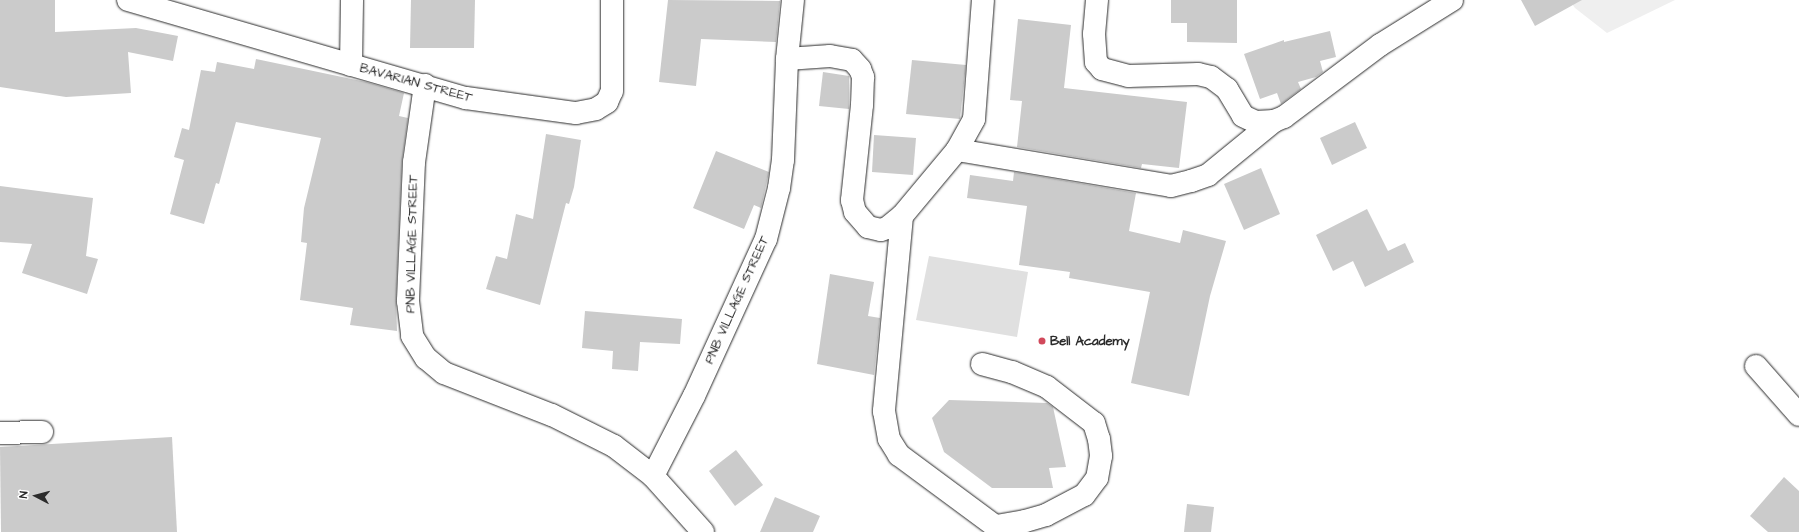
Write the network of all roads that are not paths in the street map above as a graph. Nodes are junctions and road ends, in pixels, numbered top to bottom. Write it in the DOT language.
graph roads {
  1 [pos="128,0"];
  2 [pos="352,0"];
  3 [pos="612,0"];
  4 [pos="793,0"];
  5 [pos="983,0"];
  6 [pos="1096,0"];
  7 [pos="1452,0"];
  8 [pos="161,4"];
  9 [pos="787,59"];
  10 [pos="351,65"];
  11 [pos="425,85"];
  12 [pos="1274,121"];
  13 [pos="957,150"];
  14 [pos="902,216"];
  15 [pos="982,364"];
  16 [pos="1756,366"];
  17 [pos="1799,415"];
  18 [pos="42,432"];
  19 [pos="0,433"];
  20 [pos="652,476"];
  21 [pos="1000,529"];
  22 [pos="703,532"];
  1 -- 8 [label="street, BAVARIAN STREET"];
  2 -- 10 [label="street"];
  3 -- 11 [label="street, BAVARIAN STREET"];
  4 -- 9 [label="street, PNB VILLAGE STREET"];
  5 -- 13 [label="street"];
  6 -- 12 [label="street"];
  7 -- 12 [label="street"];
  8 -- 10 [label="street, BAVARIAN STREET"];
  9 -- 14 [label="street"];
  9 -- 20 [label="street, PNB VILLAGE STREET"];
  10 -- 11 [label="street, BAVARIAN STREET"];
  11 -- 20 [label="street, PNB VILLAGE STREET"];
  12 -- 13 [label="street"];
  13 -- 14 [label="street"];
  14 -- 21 [label="street"];
  15 -- 21 [label="street"];
  16 -- 17 [label="street"];
  18 -- 19 [label="street"];
  20 -- 22 [label="street, PNB VILLAGE STREET"];
}
